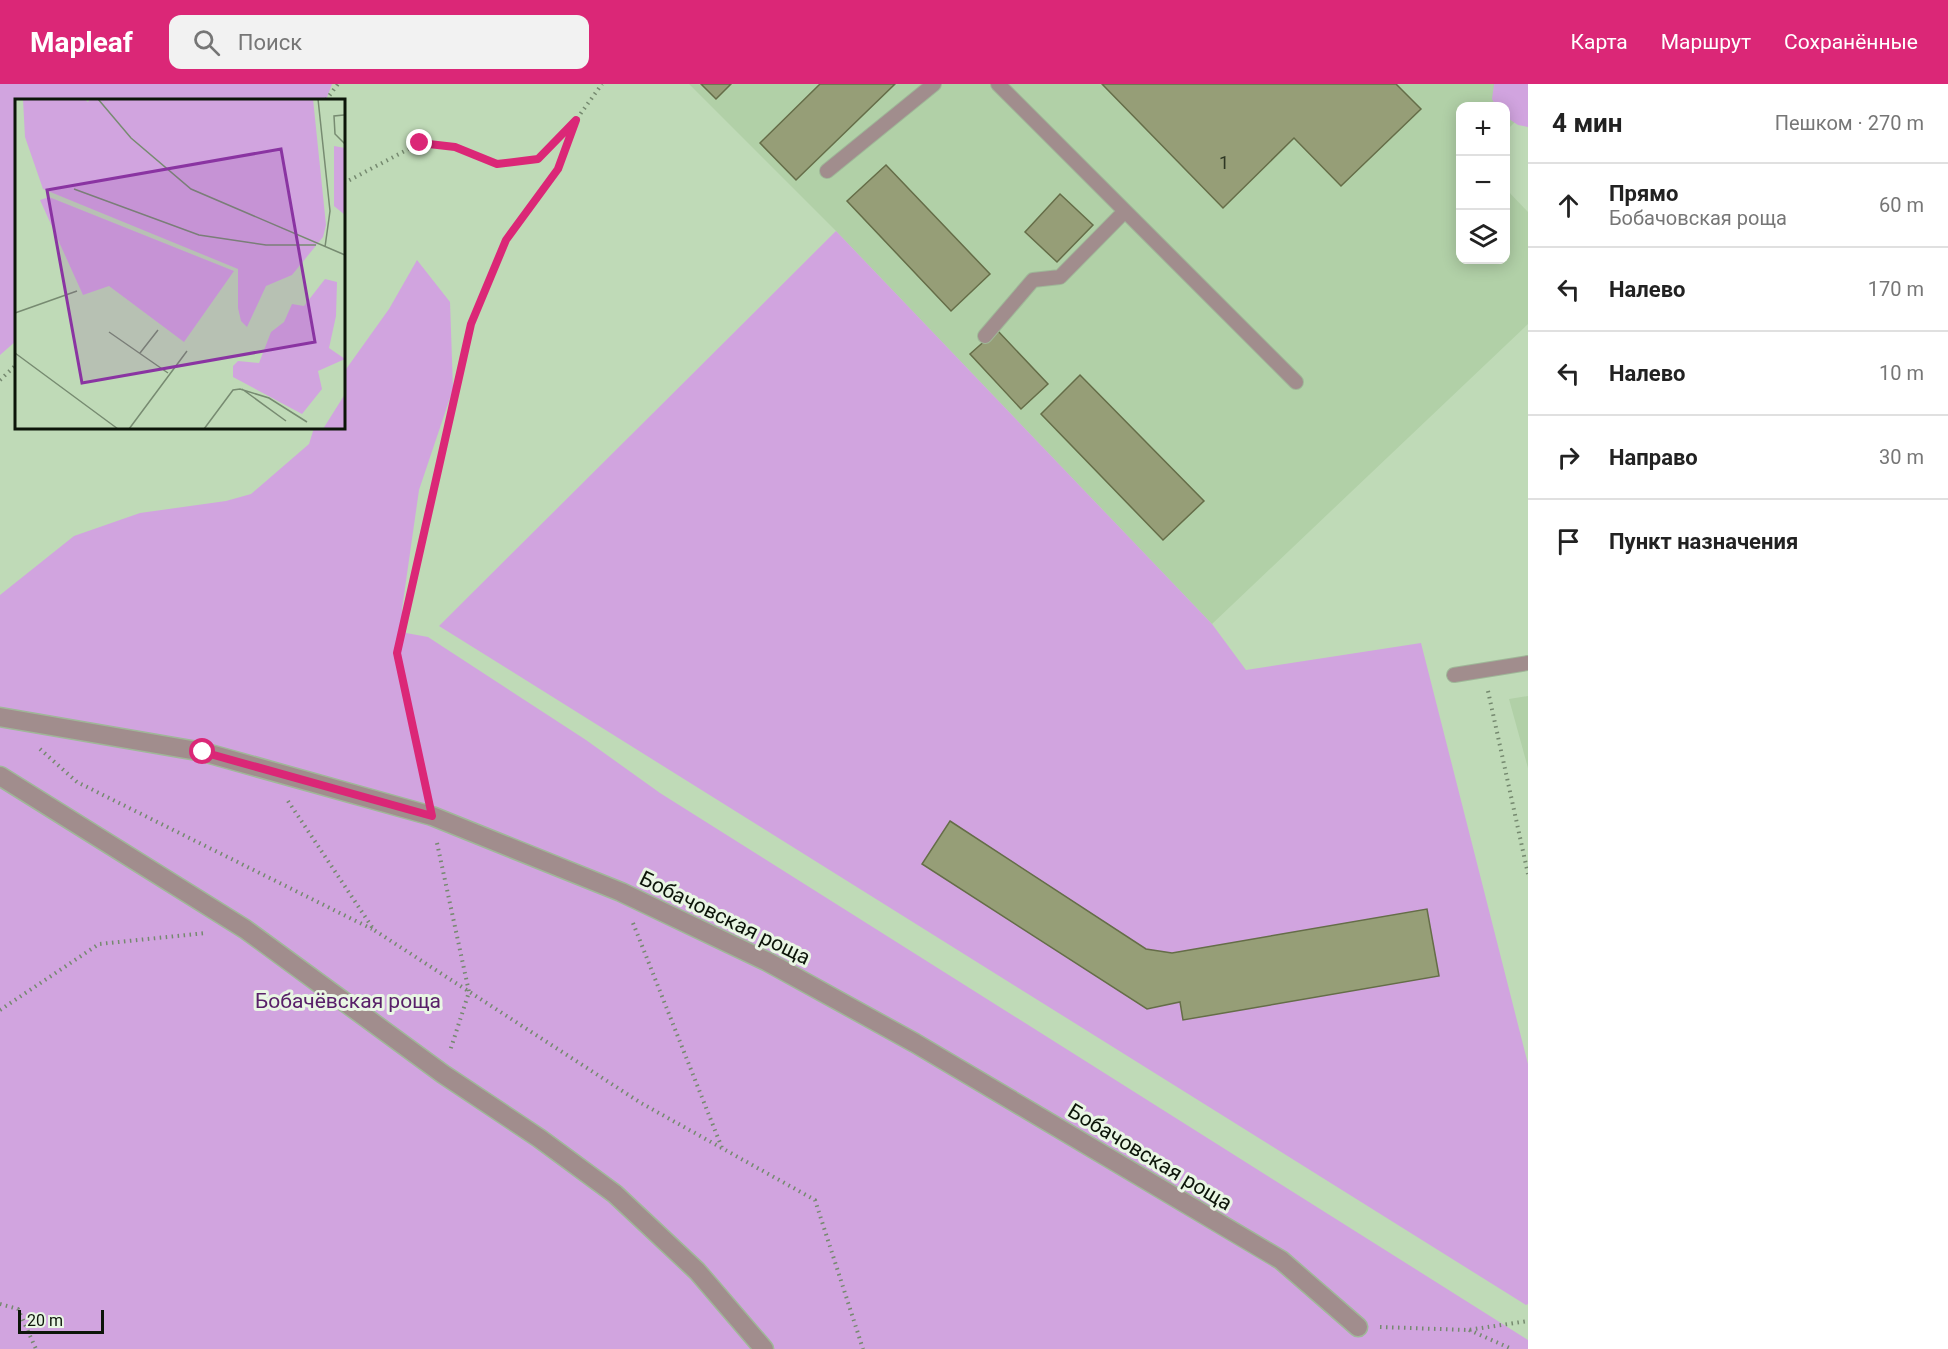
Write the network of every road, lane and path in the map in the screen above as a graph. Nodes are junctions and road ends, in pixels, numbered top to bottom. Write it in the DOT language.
graph roads {
  1 [pos="338,84"];
  2 [pos="602,84"];
  3 [pos="934,84"];
  4 [pos="998,84"];
  5 [pos="327,99"];
  6 [pos="576,120"];
  7 [pos="827,171"];
  8 [pos="345,182"];
  9 [pos="1125,211"];
  10 [pos="985,336"];
  11 [pos="15,366"];
  12 [pos="0,380"];
  13 [pos="1296,381"];
  14 [pos="1528,663"];
  15 [pos="1483,670"];
  16 [pos="1454,675"];
  17 [pos="3,718"];
  18 [pos="268,770"];
  19 [pos="0,776"];
  20 [pos="432,816"];
  21 [pos="1528,874"];
  22 [pos="621,892"];
  23 [pos="245,929"];
  24 [pos="374,930"];
  25 [pos="469,992"];
  26 [pos="0,1010"];
  27 [pos="442,1074"];
  28 [pos="723,1148"];
  29 [pos="0,1304"];
  30 [pos="1528,1321"];
  31 [pos="1358,1327"];
  32 [pos="1468,1330"];
  33 [pos="36,1349"];
  34 [pos="764,1349"];
  35 [pos="863,1349"];
  36 [pos="1512,1349"];
  1 -- 5 [label="path"];
  2 -- 6 [label="path"];
  3 -- 7 [label="lane"];
  4 -- 9 [label="lane"];
  6 -- 8 [label="path"];
  6 -- 20 [label="path"];
  9 -- 10 [label="lane"];
  9 -- 13 [label="lane"];
  11 -- 12 [label="path"];
  14 -- 15 [label="lane"];
  15 -- 16 [label="lane"];
  15 -- 21 [label="path"];
  17 -- 18 [label="street, Бобачовская роща"];
  17 -- 24 [label="path"];
  18 -- 20 [label="street, Бобачовская роща"];
  18 -- 24 [label="path"];
  19 -- 23 [label="street"];
  20 -- 22 [label="street, Бобачовская роща"];
  20 -- 25 [label="path"];
  22 -- 28 [label="path"];
  22 -- 31 [label="street, Бобачовская роща"];
  23 -- 26 [label="path"];
  23 -- 27 [label="street"];
  24 -- 25 [label="path"];
  25 -- 27 [label="path"];
  25 -- 28 [label="path"];
  27 -- 34 [label="street"];
  28 -- 35 [label="path"];
  29 -- 33 [label="path"];
  30 -- 32 [label="path"];
  31 -- 32 [label="path"];
  32 -- 36 [label="path"];
}
